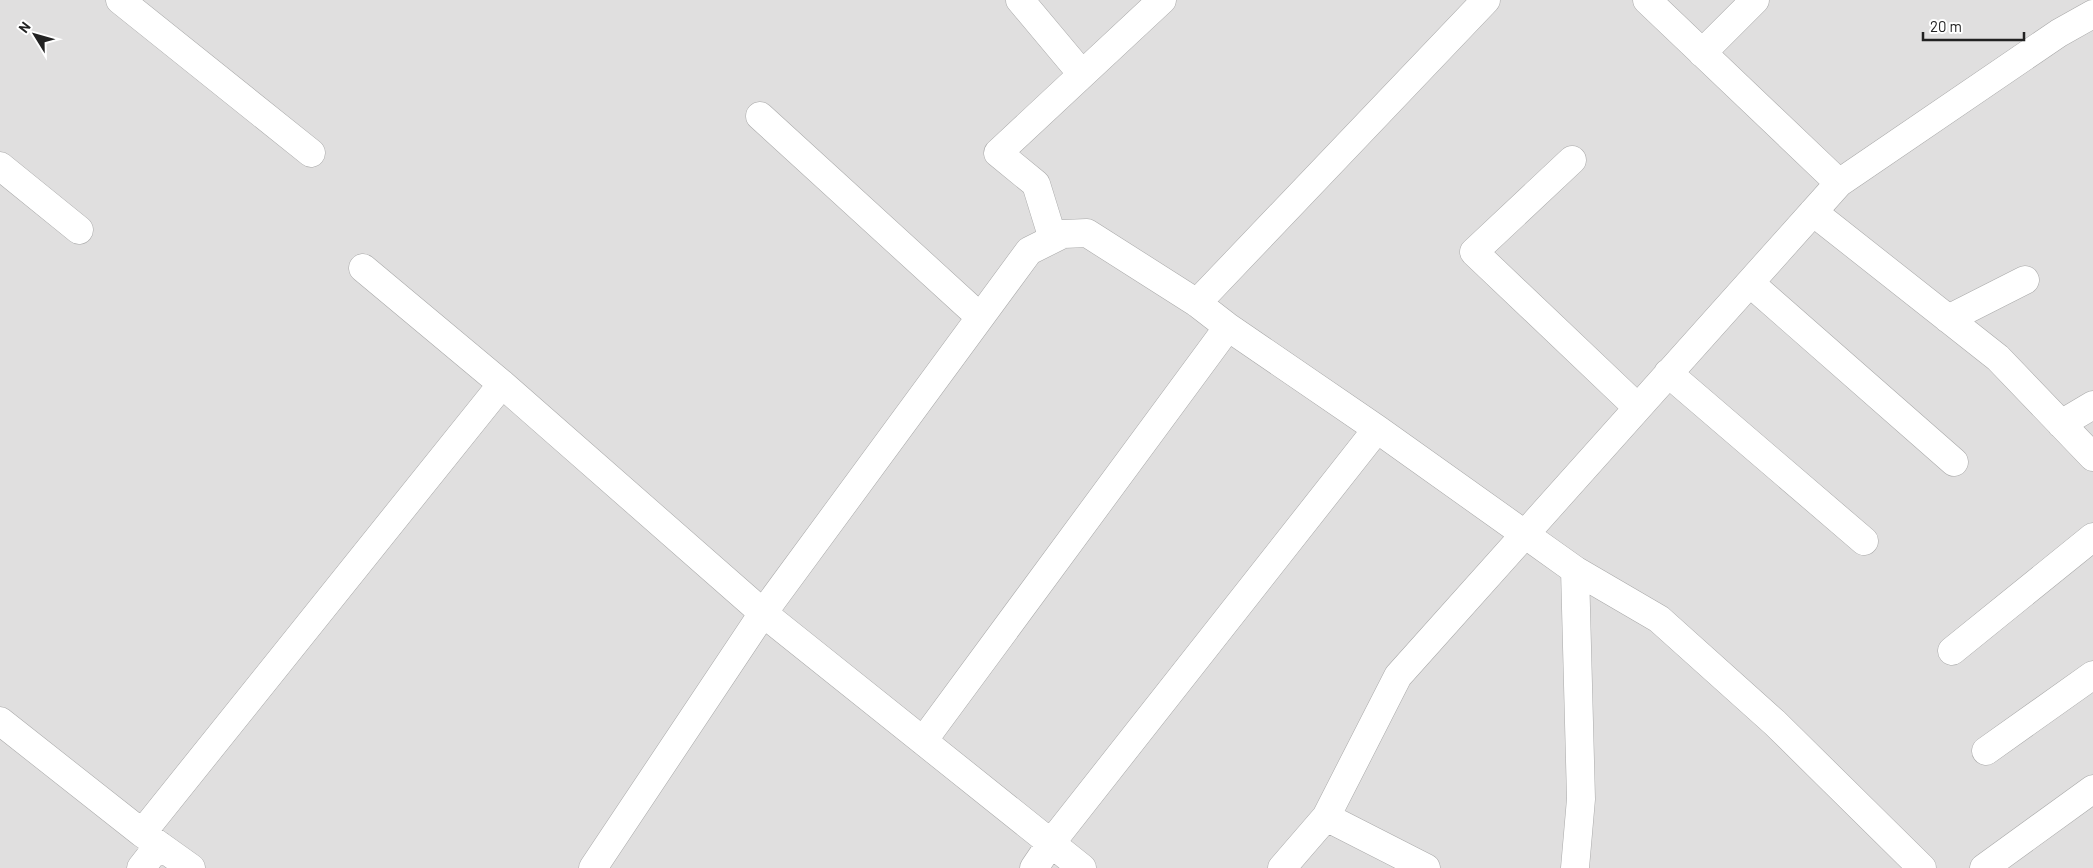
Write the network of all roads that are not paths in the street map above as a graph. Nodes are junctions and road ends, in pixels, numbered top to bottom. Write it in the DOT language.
graph roads {
  1 [pos="120,0"];
  2 [pos="1020,0"];
  3 [pos="1162,0"];
  4 [pos="1486,0"];
  5 [pos="1647,0"];
  6 [pos="1755,0"];
  7 [pos="2093,14"];
  8 [pos="1702,53"];
  9 [pos="1082,74"];
  10 [pos="760,116"];
  11 [pos="311,153"];
  12 [pos="1572,160"];
  13 [pos="0,166"];
  14 [pos="1838,184"];
  15 [pos="1813,212"];
  16 [pos="79,230"];
  17 [pos="1053,239"];
  18 [pos="363,268"];
  19 [pos="2024,280"];
  20 [pos="1750,283"];
  21 [pos="1197,303"];
  22 [pos="980,317"];
  23 [pos="1948,319"];
  24 [pos="1228,327"];
  25 [pos="1668,373"];
  26 [pos="502,384"];
  27 [pos="2093,406"];
  28 [pos="1638,407"];
  29 [pos="2061,424"];
  30 [pos="1377,429"];
  31 [pos="2093,457"];
  32 [pos="1954,462"];
  33 [pos="1524,533"];
  34 [pos="2093,537"];
  35 [pos="1864,541"];
  36 [pos="1575,570"];
  37 [pos="763,613"];
  38 [pos="1952,651"];
  39 [pos="2093,676"];
  40 [pos="0,721"];
  41 [pos="923,741"];
  42 [pos="1986,751"];
  43 [pos="2093,789"];
  44 [pos="1326,817"];
  45 [pos="150,839"];
  46 [pos="1051,843"];
  47 [pos="141,868"];
  48 [pos="191,868"];
  49 [pos="593,868"];
  50 [pos="1034,868"];
  51 [pos="1082,868"];
  52 [pos="1282,868"];
  53 [pos="1426,868"];
  54 [pos="1574,868"];
  55 [pos="1922,868"];
  56 [pos="1984,868"];
  1 -- 11 [label="street"];
  2 -- 9 [label="street"];
  3 -- 9 [label="street"];
  4 -- 21 [label="street"];
  5 -- 8 [label="street"];
  6 -- 8 [label="street"];
  7 -- 14 [label="street"];
  8 -- 14 [label="street"];
  9 -- 17 [label="street"];
  10 -- 22 [label="street"];
  12 -- 28 [label="street"];
  13 -- 16 [label="street"];
  14 -- 15 [label="street"];
  15 -- 20 [label="street"];
  15 -- 23 [label="street"];
  17 -- 21 [label="street"];
  17 -- 22 [label="street"];
  18 -- 26 [label="street"];
  19 -- 23 [label="street"];
  20 -- 25 [label="street"];
  20 -- 32 [label="street"];
  21 -- 24 [label="street"];
  22 -- 37 [label="street"];
  23 -- 29 [label="street"];
  24 -- 30 [label="street"];
  24 -- 41 [label="street"];
  25 -- 28 [label="street"];
  25 -- 35 [label="street"];
  26 -- 37 [label="street"];
  26 -- 45 [label="street"];
  27 -- 29 [label="street"];
  28 -- 33 [label="street"];
  29 -- 31 [label="street"];
  30 -- 33 [label="street"];
  30 -- 46 [label="street"];
  33 -- 36 [label="street"];
  33 -- 44 [label="street"];
  34 -- 38 [label="street"];
  36 -- 54 [label="street"];
  36 -- 55 [label="street"];
  37 -- 41 [label="street"];
  37 -- 49 [label="street"];
  39 -- 42 [label="street"];
  40 -- 45 [label="street"];
  41 -- 46 [label="street"];
  43 -- 56 [label="street"];
  44 -- 52 [label="street"];
  44 -- 53 [label="street"];
  45 -- 47 [label="street"];
  45 -- 48 [label="street"];
  46 -- 50 [label="street"];
  46 -- 51 [label="street"];
}
